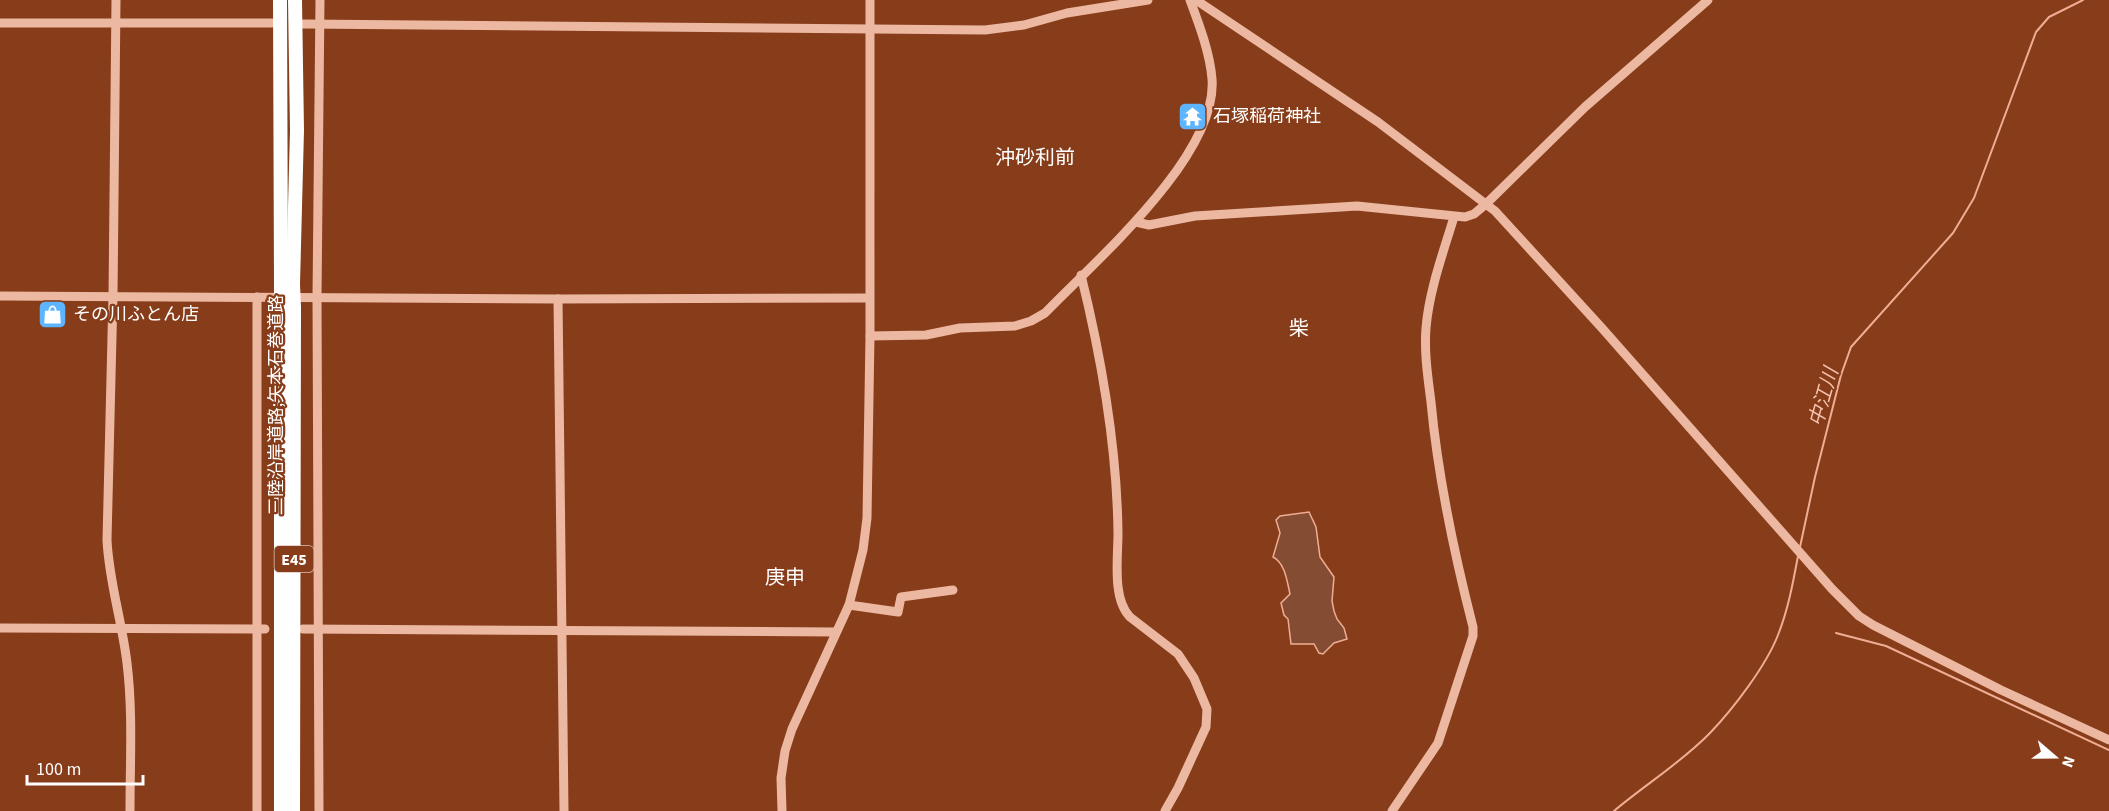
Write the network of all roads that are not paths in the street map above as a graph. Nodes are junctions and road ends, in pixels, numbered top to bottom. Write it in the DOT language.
graph roads {
  1 [pos="117,0"];
  2 [pos="280,0"];
  3 [pos="295,0"];
  4 [pos="320,0"];
  5 [pos="870,0"];
  6 [pos="1148,0"];
  7 [pos="1190,0"];
  8 [pos="1196,0"];
  9 [pos="1708,0"];
  10 [pos="0,23"];
  11 [pos="117,23"];
  12 [pos="272,23"];
  13 [pos="303,24"];
  14 [pos="319,24"];
  15 [pos="870,28"];
  16 [pos="1486,204"];
  17 [pos="1454,217"];
  18 [pos="1136,222"];
  19 [pos="1081,275"];
  20 [pos="287,284"];
  21 [pos="0,296"];
  22 [pos="113,296"];
  23 [pos="257,297"];
  24 [pos="317,297"];
  25 [pos="869,298"];
  26 [pos="558,299"];
  27 [pos="287,308"];
  28 [pos="870,336"];
  29 [pos="953,590"];
  30 [pos="849,605"];
  31 [pos="0,628"];
  32 [pos="120,628"];
  33 [pos="261,629"];
  34 [pos="303,629"];
  35 [pos="317,629"];
  36 [pos="561,630"];
  37 [pos="836,632"];
  38 [pos="2109,740"];
  39 [pos="130,811"];
  40 [pos="256,811"];
  41 [pos="281,811"];
  42 [pos="293,811"];
  43 [pos="319,811"];
  44 [pos="564,811"];
  45 [pos="782,811"];
  46 [pos="1165,811"];
  47 [pos="1392,811"];
  1 -- 11 [label="street"];
  2 -- 20 [label="highway, 三陸沿岸道路;矢本石巻道路 / E45"];
  3 -- 20 [label="highway, 三陸沿岸道路;矢本石巻道路 / E45"];
  4 -- 14 [label="street"];
  5 -- 15 [label="street"];
  6 -- 15 [label="street"];
  7 -- 18 [label="street"];
  8 -- 16 [label="street"];
  9 -- 16 [label="street"];
  10 -- 11 [label="street"];
  11 -- 12 [label="street"];
  11 -- 22 [label="street"];
  13 -- 14 [label="street"];
  14 -- 15 [label="street"];
  14 -- 24 [label="street"];
  15 -- 25 [label="street"];
  16 -- 17 [label="street"];
  16 -- 38 [label="street"];
  17 -- 18 [label="street"];
  17 -- 47 [label="street"];
  18 -- 19 [label="street"];
  19 -- 28 [label="street"];
  19 -- 46 [label="street"];
  20 -- 27 [label="highway, 三陸沿岸道路;矢本石巻道路 / E45, bridge"];
  21 -- 22 [label="street"];
  22 -- 23 [label="street"];
  22 -- 32 [label="street"];
  23 -- 24 [label="street"];
  23 -- 33 [label="street"];
  24 -- 26 [label="street"];
  24 -- 35 [label="street"];
  25 -- 26 [label="street"];
  25 -- 28 [label="street"];
  26 -- 36 [label="street"];
  27 -- 41 [label="highway, 三陸沿岸道路;矢本石巻道路 / E45"];
  27 -- 42 [label="highway, 三陸沿岸道路;矢本石巻道路 / E45"];
  28 -- 30 [label="street"];
  29 -- 30 [label="street"];
  30 -- 37 [label="street"];
  31 -- 32 [label="street"];
  32 -- 33 [label="street"];
  32 -- 39 [label="street"];
  33 -- 40 [label="street"];
  34 -- 35 [label="street"];
  35 -- 36 [label="street"];
  35 -- 43 [label="street"];
  36 -- 37 [label="street"];
  36 -- 44 [label="street"];
  37 -- 45 [label="street"];
}
